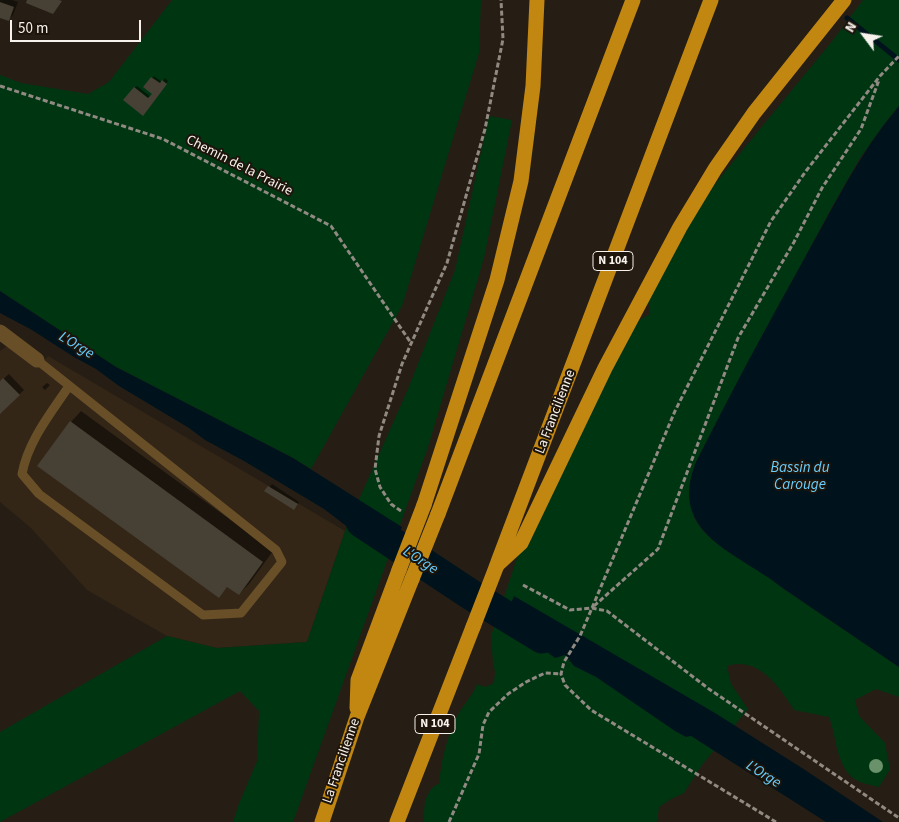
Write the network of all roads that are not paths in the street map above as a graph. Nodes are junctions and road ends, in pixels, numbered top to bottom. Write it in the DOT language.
graph roads {
  1 [pos="537,0"];
  2 [pos="633,0"];
  3 [pos="711,0"];
  4 [pos="844,0"];
  5 [pos="0,332"];
  6 [pos="37,360"];
  7 [pos="69,386"];
  8 [pos="497,565"];
  9 [pos="357,717"];
  10 [pos="322,822"];
  11 [pos="397,822"];
  1 -- 9 [label="highway, bridge"];
  2 -- 9 [label="highway, La Francilienne, bridge"];
  3 -- 8 [label="highway, La Francilienne / N 104"];
  4 -- 8 [label="highway"];
  5 -- 6 [label="street"];
  6 -- 7 [label="lane"];
  7 -- 7 [label="lane"];
  8 -- 11 [label="highway, La Francilienne / N 104, bridge"];
  9 -- 10 [label="highway, La Francilienne"];
}
